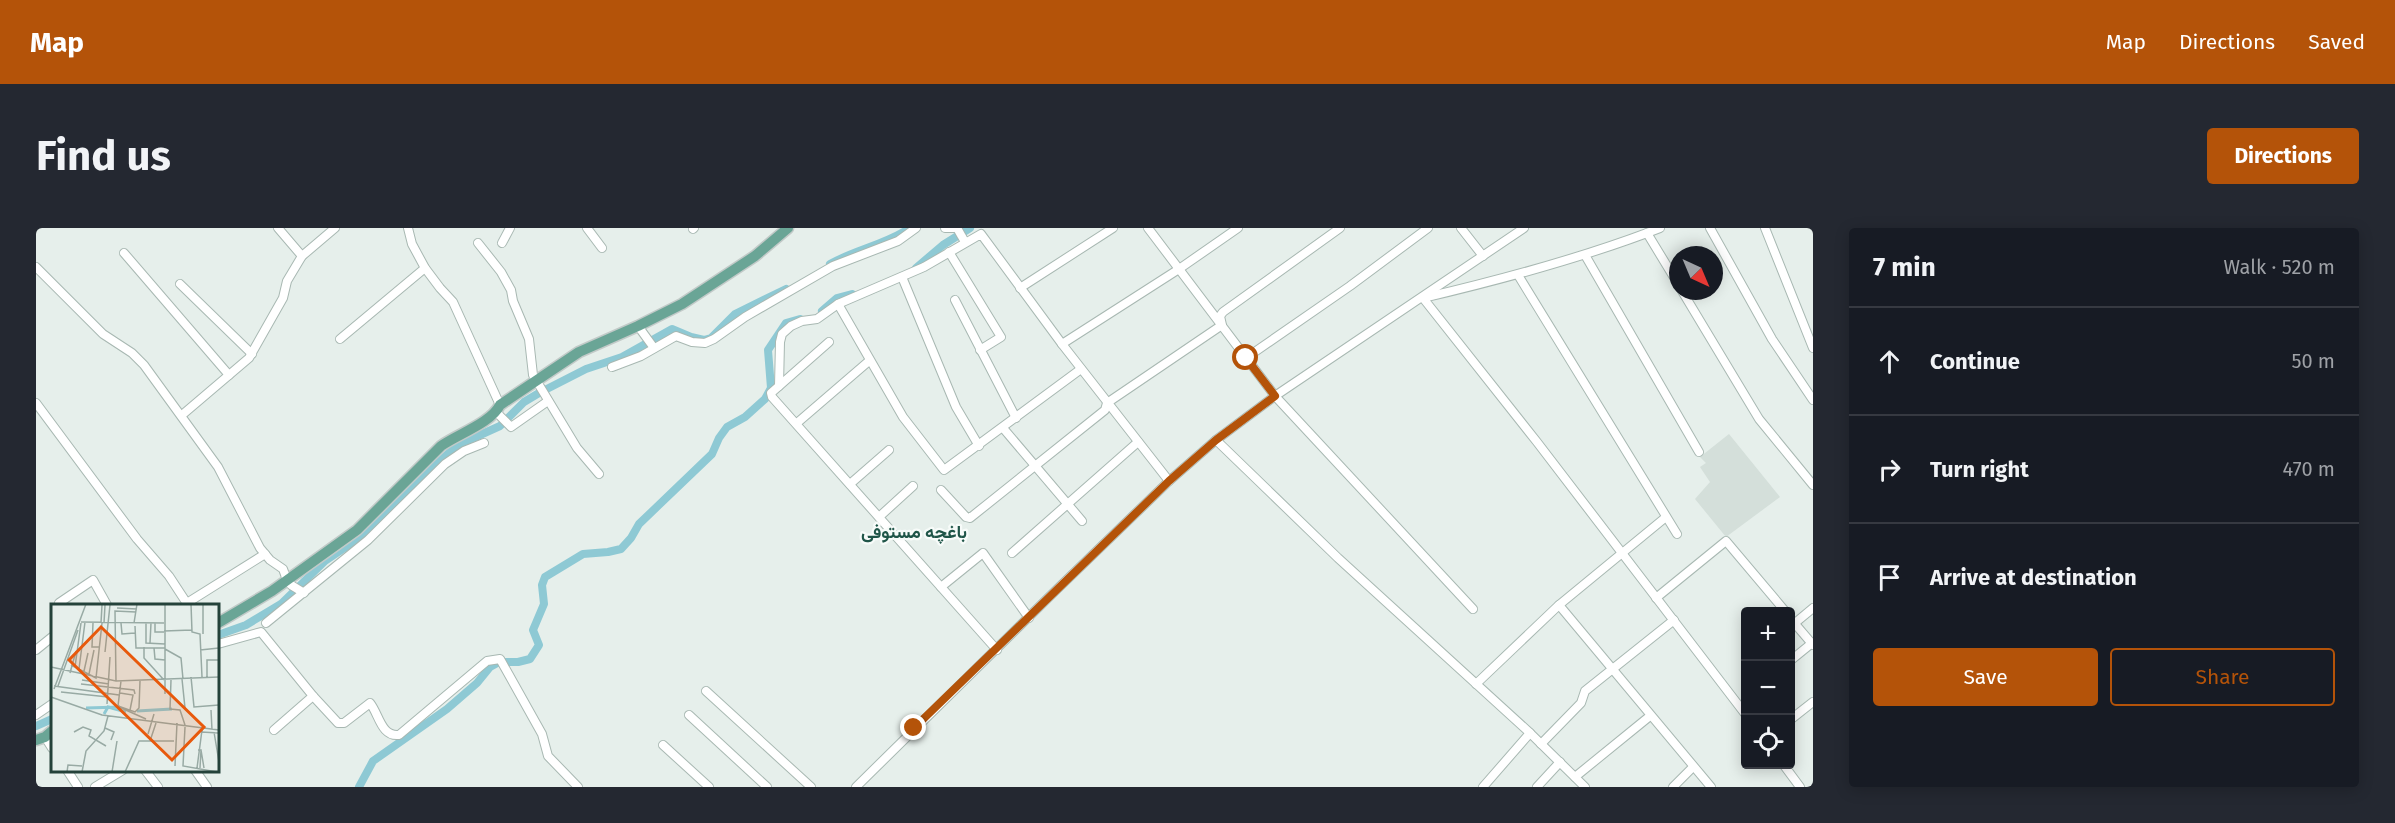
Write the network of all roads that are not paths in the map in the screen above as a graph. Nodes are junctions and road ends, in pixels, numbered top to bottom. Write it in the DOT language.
graph roads {
  1 [pos="278,228"];
  2 [pos="335,228"];
  3 [pos="408,228"];
  4 [pos="510,228"];
  5 [pos="587,228"];
  6 [pos="788,228"];
  7 [pos="916,228"];
  8 [pos="945,228"];
  9 [pos="956,228"];
  10 [pos="1113,228"];
  11 [pos="1148,228"];
  12 [pos="1238,228"];
  13 [pos="1340,228"];
  14 [pos="1428,228"];
  15 [pos="1461,228"];
  16 [pos="1524,228"];
  17 [pos="1660,228"];
  18 [pos="1710,228"];
  19 [pos="1765,228"];
  20 [pos="1647,233"];
  21 [pos="965,242"];
  22 [pos="478,243"];
  23 [pos="502,243"];
  24 [pos="602,248"];
  25 [pos="949,252"];
  26 [pos="124,253"];
  27 [pos="1586,255"];
  28 [pos="302,256"];
  29 [pos="1483,256"];
  30 [pos="36,267"];
  31 [pos="425,268"];
  32 [pos="1179,269"];
  33 [pos="1669,269"];
  34 [pos="1518,275"];
  35 [pos="902,277"];
  36 [pos="180,284"];
  37 [pos="1020,288"];
  38 [pos="1423,298"];
  39 [pos="955,300"];
  40 [pos="1687,300"];
  41 [pos="838,304"];
  42 [pos="1222,325"];
  43 [pos="641,331"];
  44 [pos="340,339"];
  45 [pos="829,342"];
  46 [pos="1062,344"];
  47 [pos="654,348"];
  48 [pos="1813,348"];
  49 [pos="981,350"];
  50 [pos="252,354"];
  51 [pos="1246,358"];
  52 [pos="869,360"];
  53 [pos="612,367"];
  54 [pos="1081,369"];
  55 [pos="229,375"];
  56 [pos="539,384"];
  57 [pos="779,386"];
  58 [pos="1275,396"];
  59 [pos="548,398"];
  60 [pos="1813,400"];
  61 [pos="36,403"];
  62 [pos="1107,403"];
  63 [pos="499,411"];
  64 [pos="182,415"];
  65 [pos="1016,418"];
  66 [pos="797,423"];
  67 [pos="1003,428"];
  68 [pos="1216,440"];
  69 [pos="1138,442"];
  70 [pos="484,443"];
  71 [pos="979,446"];
  72 [pos="889,450"];
  73 [pos="1700,452"];
  74 [pos="1036,465"];
  75 [pos="599,474"];
  76 [pos="1169,481"];
  77 [pos="850,484"];
  78 [pos="1813,485"];
  79 [pos="913,486"];
  80 [pos="941,490"];
  81 [pos="1068,503"];
  82 [pos="879,517"];
  83 [pos="1666,517"];
  84 [pos="1082,521"];
  85 [pos="1677,534"];
  86 [pos="362,535"];
  87 [pos="1012,553"];
  88 [pos="1620,553"];
  89 [pos="265,554"];
  90 [pos="289,583"];
  91 [pos="941,587"];
  92 [pos="302,592"];
  93 [pos="1656,598"];
  94 [pos="59,603"];
  95 [pos="106,604"];
  96 [pos="187,604"];
  97 [pos="1559,605"];
  98 [pos="1781,607"];
  99 [pos="1813,608"];
  100 [pos="1473,609"];
  101 [pos="1029,618"];
  102 [pos="1795,619"];
  103 [pos="1674,620"];
  104 [pos="219,622"];
  105 [pos="266,623"];
  106 [pos="1795,623"];
  107 [pos="51,638"];
  108 [pos="219,644"];
  109 [pos="1812,644"];
  110 [pos="36,650"];
  111 [pos="997,650"];
  112 [pos="1795,658"];
  113 [pos="1612,669"];
  114 [pos="1476,684"];
  115 [pos="706,691"];
  116 [pos="313,696"];
  117 [pos="1813,702"];
  118 [pos="51,705"];
  119 [pos="1741,708"];
  120 [pos="36,715"];
  121 [pos="689,715"];
  122 [pos="1650,716"];
  123 [pos="1795,717"];
  124 [pos="274,730"];
  125 [pos="1530,733"];
  126 [pos="1541,744"];
  127 [pos="663,745"];
  128 [pos="1560,762"];
  129 [pos="1693,767"];
  130 [pos="1786,769"];
  131 [pos="68,772"];
  132 [pos="121,772"];
  133 [pos="146,772"];
  134 [pos="196,772"];
  135 [pos="1575,777"];
  136 [pos="78,786"];
  137 [pos="95,787"];
  138 [pos="158,787"];
  139 [pos="207,787"];
  140 [pos="578,787"];
  141 [pos="709,787"];
  142 [pos="768,787"];
  143 [pos="811,787"];
  144 [pos="856,787"];
  145 [pos="1483,787"];
  146 [pos="1536,787"];
  147 [pos="1585,787"];
  148 [pos="1673,787"];
  149 [pos="1711,787"];
  150 [pos="1800,787"];
  1 -- 28 [label="street"];
  2 -- 28 [label="street"];
  3 -- 31 [label="street"];
  4 -- 23 [label="street"];
  5 -- 24 [label="street"];
  6 -- 43 [label="main road"];
  7 -- 47 [label="street"];
  8 -- 9 [label="street"];
  9 -- 21 [label="street"];
  10 -- 37 [label="street"];
  11 -- 32 [label="street"];
  12 -- 32 [label="street"];
  13 -- 42 [label="street"];
  14 -- 51 [label="street"];
  15 -- 29 [label="street"];
  16 -- 29 [label="street"];
  17 -- 20 [label="street"];
  18 -- 60 [label="street"];
  19 -- 48 [label="street"];
  20 -- 27 [label="street"];
  20 -- 33 [label="street"];
  21 -- 25 [label="street"];
  21 -- 37 [label="street"];
  22 -- 56 [label="street"];
  25 -- 35 [label="street"];
  25 -- 49 [label="street"];
  26 -- 55 [label="street"];
  27 -- 34 [label="street"];
  27 -- 73 [label="street"];
  28 -- 50 [label="street"];
  29 -- 38 [label="street"];
  30 -- 64 [label="street"];
  31 -- 44 [label="street"];
  31 -- 63 [label="street"];
  32 -- 42 [label="street"];
  32 -- 46 [label="street"];
  34 -- 38 [label="street"];
  34 -- 83 [label="street"];
  35 -- 41 [label="street"];
  35 -- 71 [label="street"];
  36 -- 50 [label="street"];
  37 -- 46 [label="street"];
  38 -- 58 [label="street"];
  38 -- 88 [label="street"];
  39 -- 49 [label="street"];
  40 -- 78 [label="street"];
  41 -- 52 [label="street"];
  41 -- 57 [label="street"];
  42 -- 51 [label="street"];
  42 -- 62 [label="street"];
  43 -- 47 [label="street"];
  43 -- 56 [label="main road"];
  45 -- 57 [label="street"];
  46 -- 54 [label="street"];
  47 -- 53 [label="street"];
  49 -- 65 [label="street"];
  50 -- 55 [label="street"];
  51 -- 58 [label="street"];
  52 -- 66 [label="street"];
  52 -- 71 [label="street"];
  54 -- 62 [label="street"];
  54 -- 65 [label="street"];
  55 -- 64 [label="street"];
  56 -- 59 [label="street"];
  56 -- 63 [label="main road"];
  57 -- 66 [label="street"];
  58 -- 68 [label="street"];
  58 -- 100 [label="street"];
  59 -- 63 [label="street"];
  59 -- 75 [label="street"];
  61 -- 96 [label="street"];
  62 -- 69 [label="street"];
  62 -- 74 [label="street"];
  63 -- 86 [label="main road"];
  64 -- 89 [label="street"];
  65 -- 67 [label="street"];
  66 -- 77 [label="street"];
  67 -- 71 [label="street"];
  67 -- 74 [label="street"];
  68 -- 76 [label="street"];
  68 -- 114 [label="street"];
  69 -- 76 [label="street"];
  69 -- 81 [label="street"];
  70 -- 86 [label="street"];
  72 -- 77 [label="street"];
  74 -- 80 [label="street"];
  74 -- 81 [label="street"];
  76 -- 101 [label="street"];
  77 -- 82 [label="street"];
  79 -- 82 [label="street"];
  81 -- 84 [label="street"];
  81 -- 87 [label="street"];
  82 -- 91 [label="street"];
  83 -- 85 [label="street"];
  83 -- 88 [label="street"];
  86 -- 90 [label="main road"];
  86 -- 92 [label="street"];
  88 -- 93 [label="street"];
  88 -- 97 [label="street"];
  89 -- 90 [label="street"];
  89 -- 96 [label="street"];
  90 -- 92 [label="street"];
  90 -- 104 [label="main road"];
  91 -- 101 [label="street"];
  91 -- 111 [label="street"];
  92 -- 105 [label="street"];
  93 -- 98 [label="street"];
  93 -- 103 [label="street"];
  94 -- 95 [label="street"];
  97 -- 113 [label="street"];
  97 -- 114 [label="street"];
  99 -- 102 [label="street"];
  101 -- 111 [label="street"];
  103 -- 113 [label="street"];
  103 -- 119 [label="street"];
  106 -- 109 [label="street"];
  107 -- 110 [label="street"];
  108 -- 116 [label="street"];
  109 -- 112 [label="street"];
  111 -- 144 [label="street"];
  113 -- 122 [label="street"];
  113 -- 126 [label="street"];
  114 -- 125 [label="street"];
  115 -- 143 [label="street"];
  116 -- 124 [label="street"];
  116 -- 140 [label="street"];
  117 -- 123 [label="street"];
  118 -- 120 [label="street"];
  121 -- 142 [label="street"];
  122 -- 129 [label="street"];
  122 -- 135 [label="street"];
  125 -- 126 [label="street"];
  125 -- 145 [label="street"];
  126 -- 128 [label="street"];
  127 -- 141 [label="street"];
  128 -- 135 [label="street"];
  128 -- 146 [label="street"];
  129 -- 148 [label="street"];
  129 -- 149 [label="street"];
  130 -- 150 [label="street"];
  131 -- 136 [label="street"];
  132 -- 137 [label="street"];
  133 -- 138 [label="street"];
  134 -- 139 [label="street"];
  135 -- 147 [label="street"];
}
